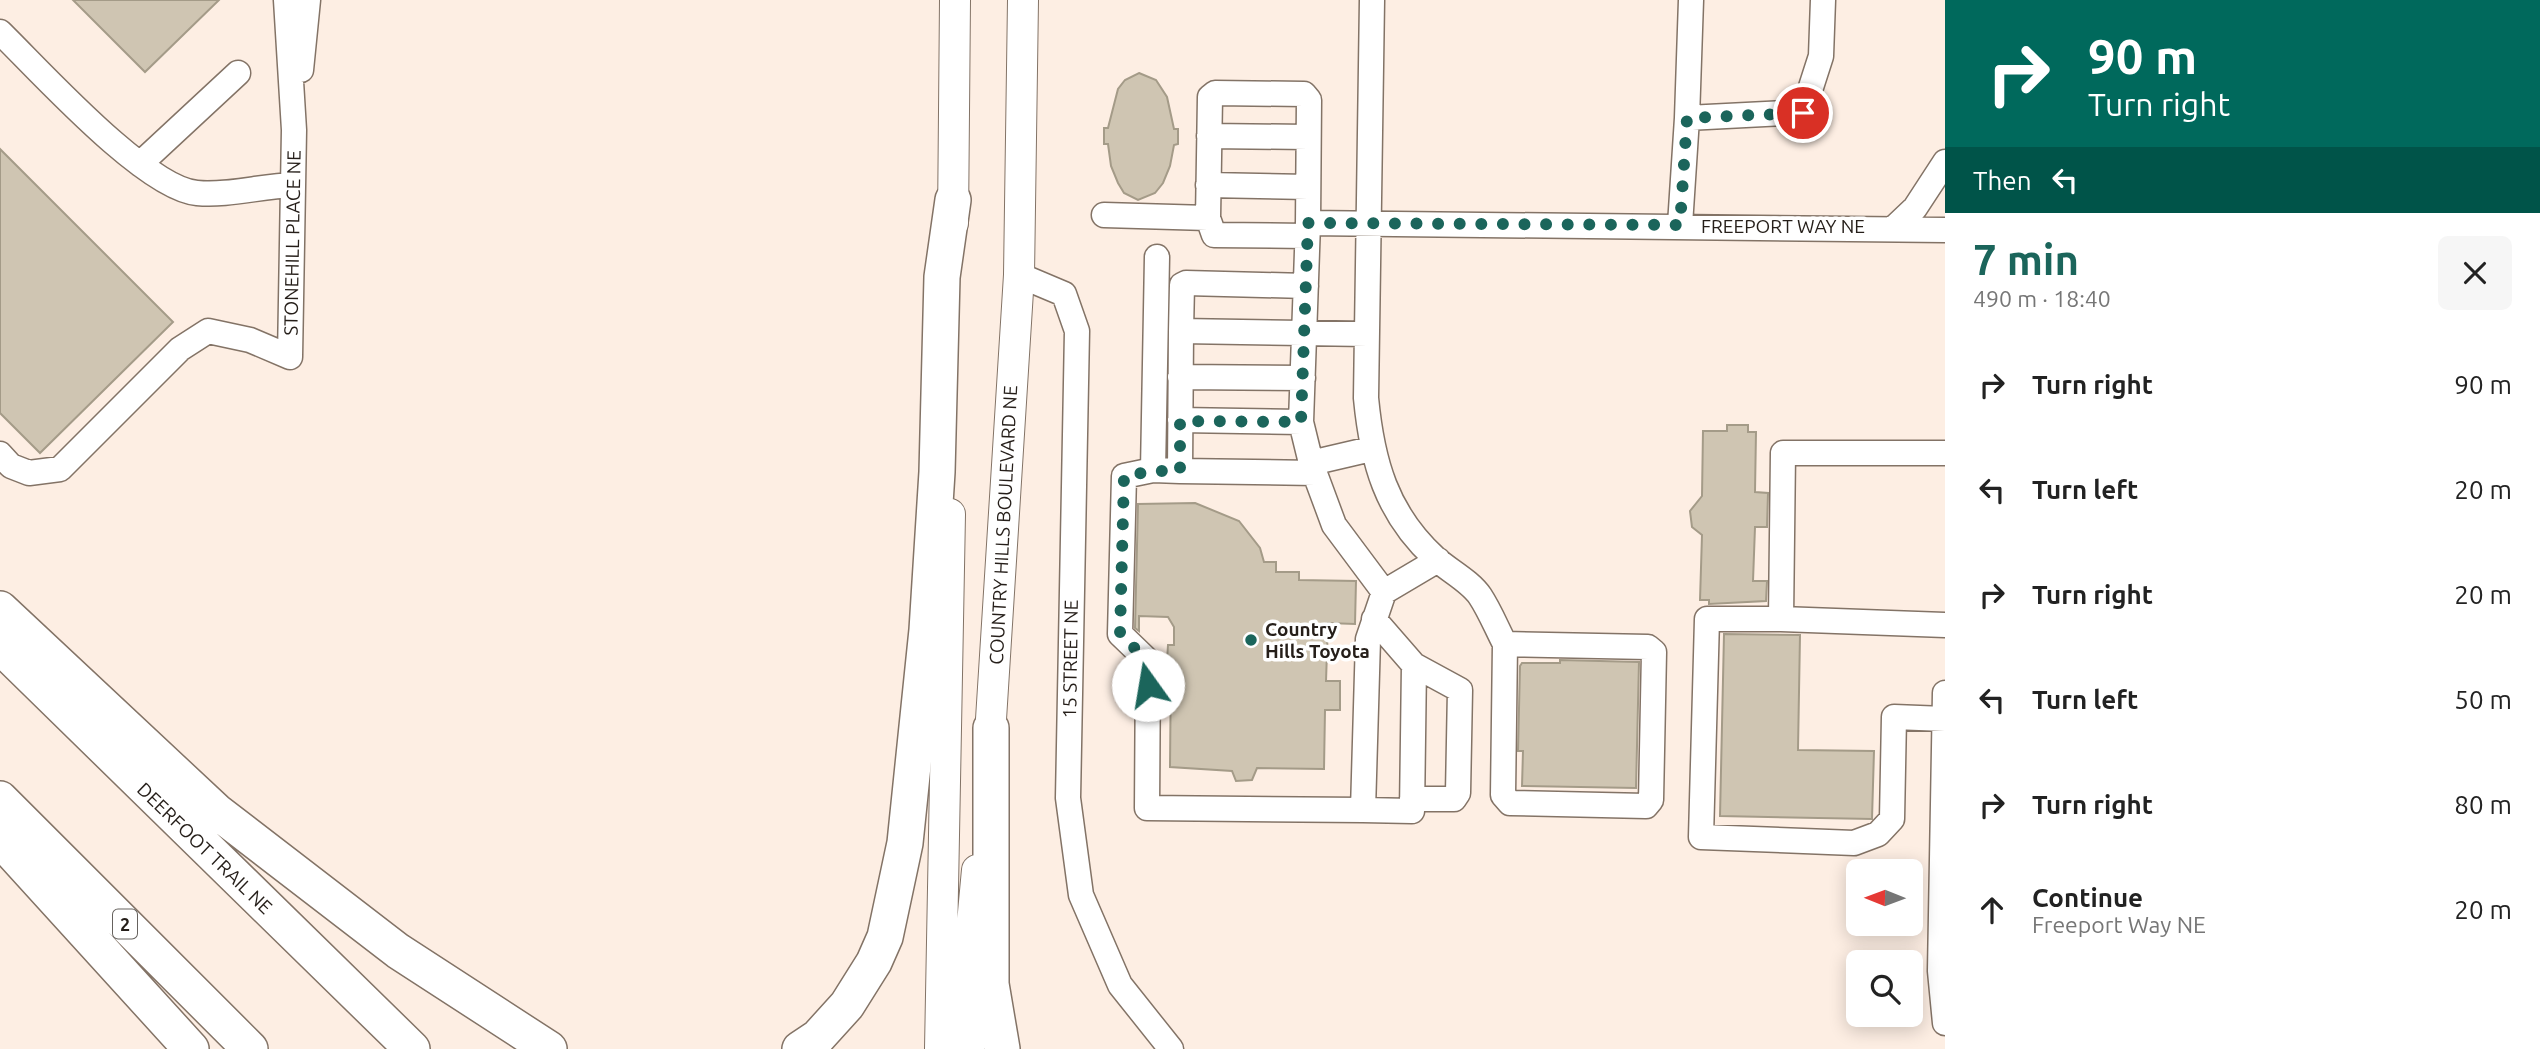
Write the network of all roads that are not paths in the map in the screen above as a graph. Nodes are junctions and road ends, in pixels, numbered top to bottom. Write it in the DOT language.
graph roads {
  1 [pos="286,0"];
  2 [pos="307,0"];
  3 [pos="955,0"];
  4 [pos="1023,0"];
  5 [pos="1372,0"];
  6 [pos="1691,0"];
  7 [pos="1824,0"];
  8 [pos="0,33"];
  9 [pos="238,73"];
  10 [pos="1687,118"];
  11 [pos="294,130"];
  12 [pos="1209,136"];
  13 [pos="1308,137"];
  14 [pos="1945,162"];
  15 [pos="140,164"];
  16 [pos="293,185"];
  17 [pos="1208,185"];
  18 [pos="1308,187"];
  19 [pos="953,200"];
  20 [pos="1104,215"];
  21 [pos="1208,218"];
  22 [pos="1368,222"];
  23 [pos="1680,225"];
  24 [pos="1895,227"];
  25 [pos="1307,229"];
  26 [pos="1945,230"];
  27 [pos="1157,257"];
  28 [pos="1019,275"];
  29 [pos="1306,286"];
  30 [pos="1181,331"];
  31 [pos="1304,333"];
  32 [pos="1367,334"];
  33 [pos="1180,377"];
  34 [pos="1303,378"];
  35 [pos="1180,421"];
  36 [pos="1301,422"];
  37 [pos="1371,449"];
  38 [pos="1945,453"];
  39 [pos="0,454"];
  40 [pos="1313,468"];
  41 [pos="1153,471"];
  42 [pos="1180,471"];
  43 [pos="1438,561"];
  44 [pos="1384,592"];
  45 [pos="0,609"];
  46 [pos="1374,619"];
  47 [pos="1781,620"];
  48 [pos="1945,625"];
  49 [pos="1505,644"];
  50 [pos="0,646"];
  51 [pos="1415,665"];
  52 [pos="1945,692"];
  53 [pos="1945,719"];
  54 [pos="991,728"];
  55 [pos="0,799"];
  56 [pos="1412,799"];
  57 [pos="1363,810"];
  58 [pos="0,839"];
  59 [pos="1943,869"];
  60 [pos="1943,898"];
  61 [pos="1945,1023"];
  62 [pos="191,1049"];
  63 [pos="250,1049"];
  64 [pos="412,1049"];
  65 [pos="549,1049"];
  66 [pos="800,1049"];
  67 [pos="940,1049"];
  68 [pos="969,1049"];
  69 [pos="1002,1049"];
  70 [pos="1171,1049"];
  1 -- 11 [label="street, STONEHILL PLACE NE"];
  2 -- 11 [label="street, STONEHILL PLACE NE"];
  3 -- 19 [label="main road"];
  4 -- 28 [label="main road, COUNTRY HILLS BOULEVARD NE"];
  5 -- 22 [label="street"];
  6 -- 10 [label="street"];
  7 -- 10 [label="street"];
  8 -- 15 [label="street"];
  9 -- 15 [label="street"];
  10 -- 23 [label="street"];
  11 -- 16 [label="street, STONEHILL PLACE NE"];
  12 -- 13 [label="street"];
  12 -- 13 [label="street"];
  12 -- 17 [label="street"];
  13 -- 18 [label="street"];
  14 -- 24 [label="street"];
  15 -- 16 [label="street"];
  16 -- 39 [label="street, STONEHILL PLACE NE"];
  17 -- 18 [label="street"];
  17 -- 21 [label="street"];
  18 -- 25 [label="street"];
  19 -- 66 [label="highway"];
  19 -- 67 [label="main road"];
  20 -- 21 [label="street"];
  21 -- 25 [label="street, FREEPORT WAY NE"];
  22 -- 23 [label="street, FREEPORT WAY NE"];
  22 -- 25 [label="street, FREEPORT WAY NE"];
  22 -- 32 [label="street"];
  23 -- 24 [label="street, FREEPORT WAY NE"];
  24 -- 26 [label="street, FREEPORT WAY NE"];
  25 -- 29 [label="street"];
  27 -- 41 [label="street"];
  28 -- 54 [label="main road, COUNTRY HILLS BOULEVARD NE"];
  28 -- 70 [label="street, 15 STREET NE"];
  29 -- 30 [label="street"];
  29 -- 31 [label="street"];
  30 -- 31 [label="street"];
  30 -- 33 [label="street"];
  31 -- 32 [label="street"];
  31 -- 34 [label="street"];
  32 -- 37 [label="street"];
  33 -- 34 [label="street"];
  33 -- 35 [label="street"];
  34 -- 36 [label="street"];
  35 -- 36 [label="street"];
  35 -- 42 [label="street"];
  36 -- 40 [label="street"];
  37 -- 40 [label="street"];
  37 -- 43 [label="street"];
  38 -- 47 [label="street"];
  40 -- 42 [label="street"];
  40 -- 44 [label="street"];
  41 -- 42 [label="street"];
  41 -- 57 [label="street"];
  43 -- 44 [label="street"];
  43 -- 49 [label="street"];
  44 -- 46 [label="street"];
  45 -- 65 [label="highway"];
  46 -- 51 [label="street"];
  46 -- 57 [label="street"];
  47 -- 48 [label="street"];
  47 -- 53 [label="street"];
  49 -- 49 [label="street"];
  50 -- 64 [label="highway, DEERFOOT TRAIL NE"];
  51 -- 56 [label="street"];
  51 -- 56 [label="street"];
  52 -- 53 [label="street"];
  53 -- 59 [label="street"];
  54 -- 68 [label="main road, COUNTRY HILLS BOULEVARD NE"];
  54 -- 69 [label="highway"];
  55 -- 63 [label="highway, 2"];
  56 -- 57 [label="street"];
  58 -- 62 [label="highway"];
  59 -- 60 [label="street"];
  60 -- 61 [label="street"];
}
